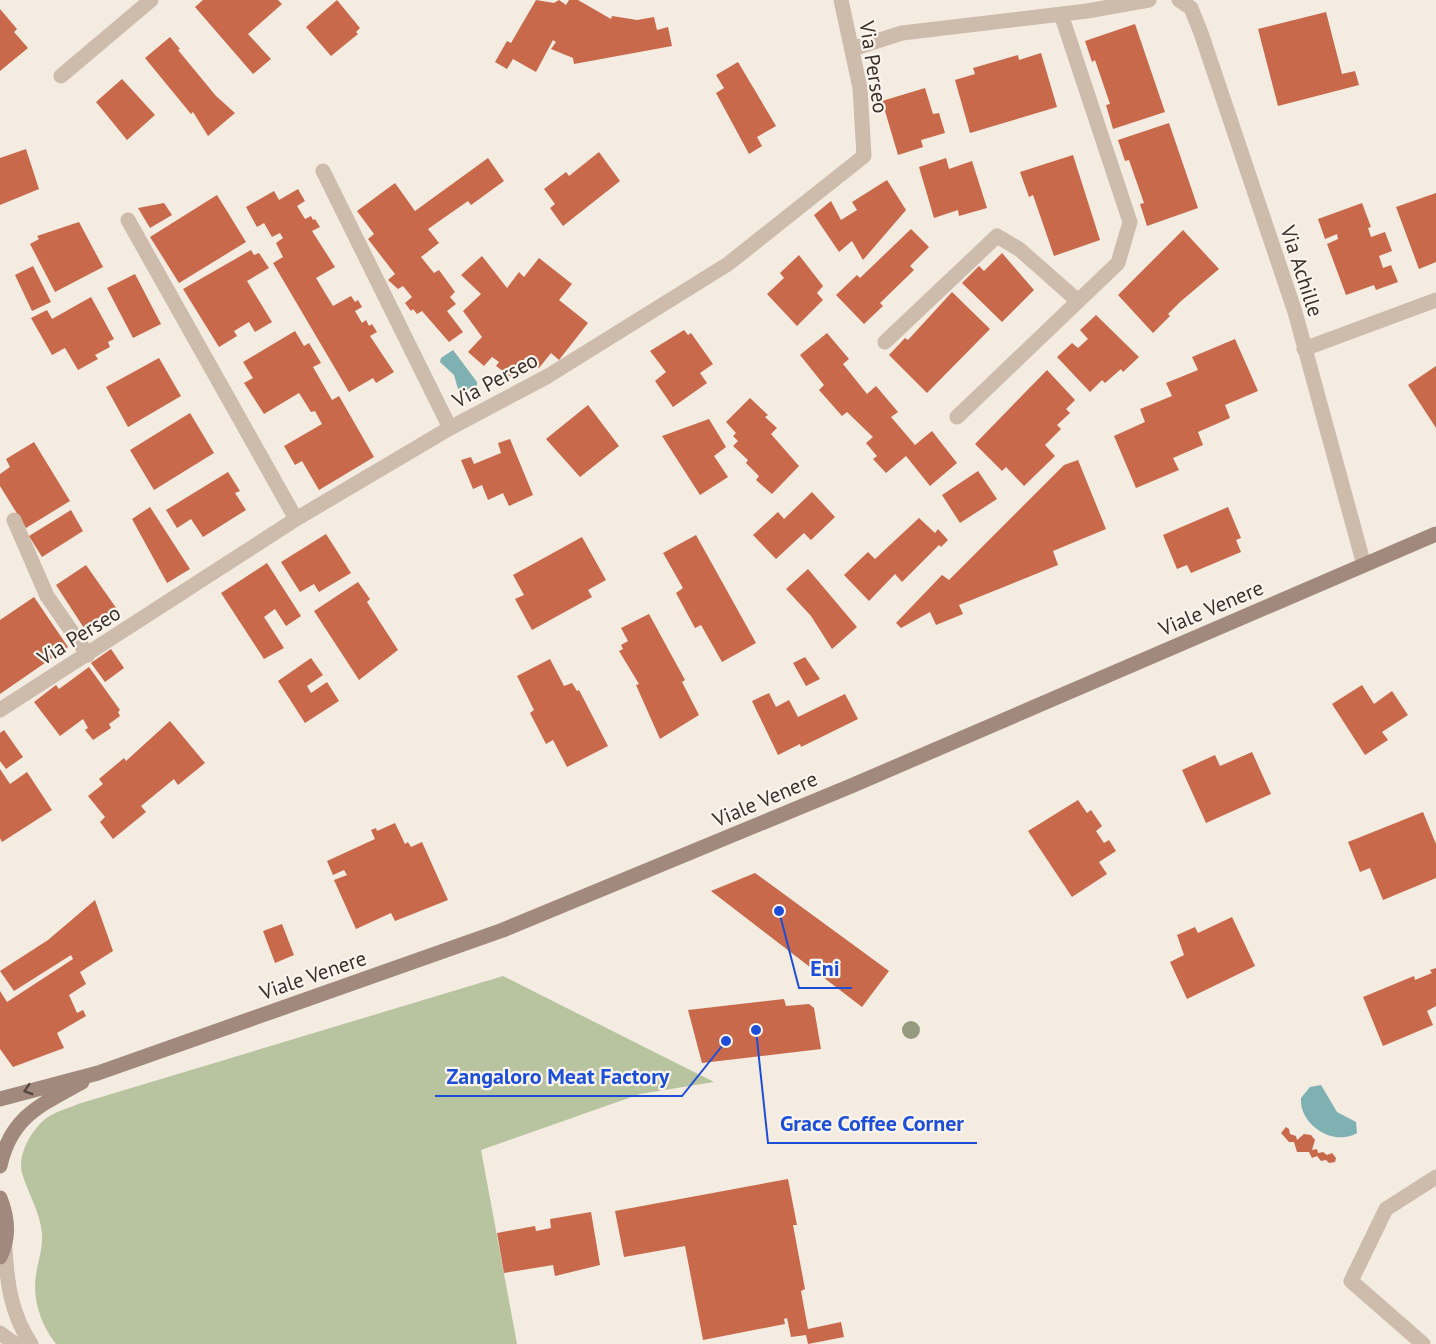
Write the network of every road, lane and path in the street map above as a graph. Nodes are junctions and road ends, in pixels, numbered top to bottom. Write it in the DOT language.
graph roads {
  1 [pos="152,0"];
  2 [pos="841,0"];
  3 [pos="1149,0"];
  4 [pos="1179,0"];
  5 [pos="1061,14"];
  6 [pos="852,49"];
  7 [pos="61,76"];
  8 [pos="323,171"];
  9 [pos="128,220"];
  10 [pos="1436,300"];
  11 [pos="1078,301"];
  12 [pos="885,342"];
  13 [pos="1304,349"];
  14 [pos="957,417"];
  15 [pos="450,428"];
  16 [pos="296,519"];
  17 [pos="14,520"];
  18 [pos="1436,534"];
  19 [pos="1364,565"];
  20 [pos="88,655"];
  21 [pos="0,710"];
  22 [pos="98,1073"];
  23 [pos="0,1099"];
  24 [pos="0,1166"];
  25 [pos="1436,1177"];
  26 [pos="0,1198"];
  27 [pos="2,1253"];
  28 [pos="0,1333"];
  29 [pos="15,1344"];
  30 [pos="31,1344"];
  31 [pos="1424,1344"];
  1 -- 7 [label="street"];
  2 -- 6 [label="street, Via Perseo"];
  3 -- 5 [label="street"];
  4 -- 13 [label="street, Via Achille"];
  5 -- 6 [label="street"];
  5 -- 11 [label="street"];
  6 -- 15 [label="street, Via Perseo"];
  8 -- 15 [label="street"];
  9 -- 16 [label="street"];
  10 -- 13 [label="street"];
  11 -- 12 [label="street"];
  11 -- 14 [label="street"];
  13 -- 19 [label="street, Via Achille"];
  15 -- 16 [label="street, Via Perseo"];
  16 -- 20 [label="street, Via Perseo"];
  17 -- 20 [label="street"];
  18 -- 19 [label="street, Viale Venere"];
  19 -- 22 [label="street, Viale Venere"];
  20 -- 21 [label="street, Via Perseo"];
  22 -- 23 [label="street, Viale Venere, one-way"];
  22 -- 24 [label="street, Viale Venere"];
  25 -- 31 [label="street"];
  26 -- 27 [label="street"];
  27 -- 30 [label="street"];
  28 -- 29 [label="street"];
}
